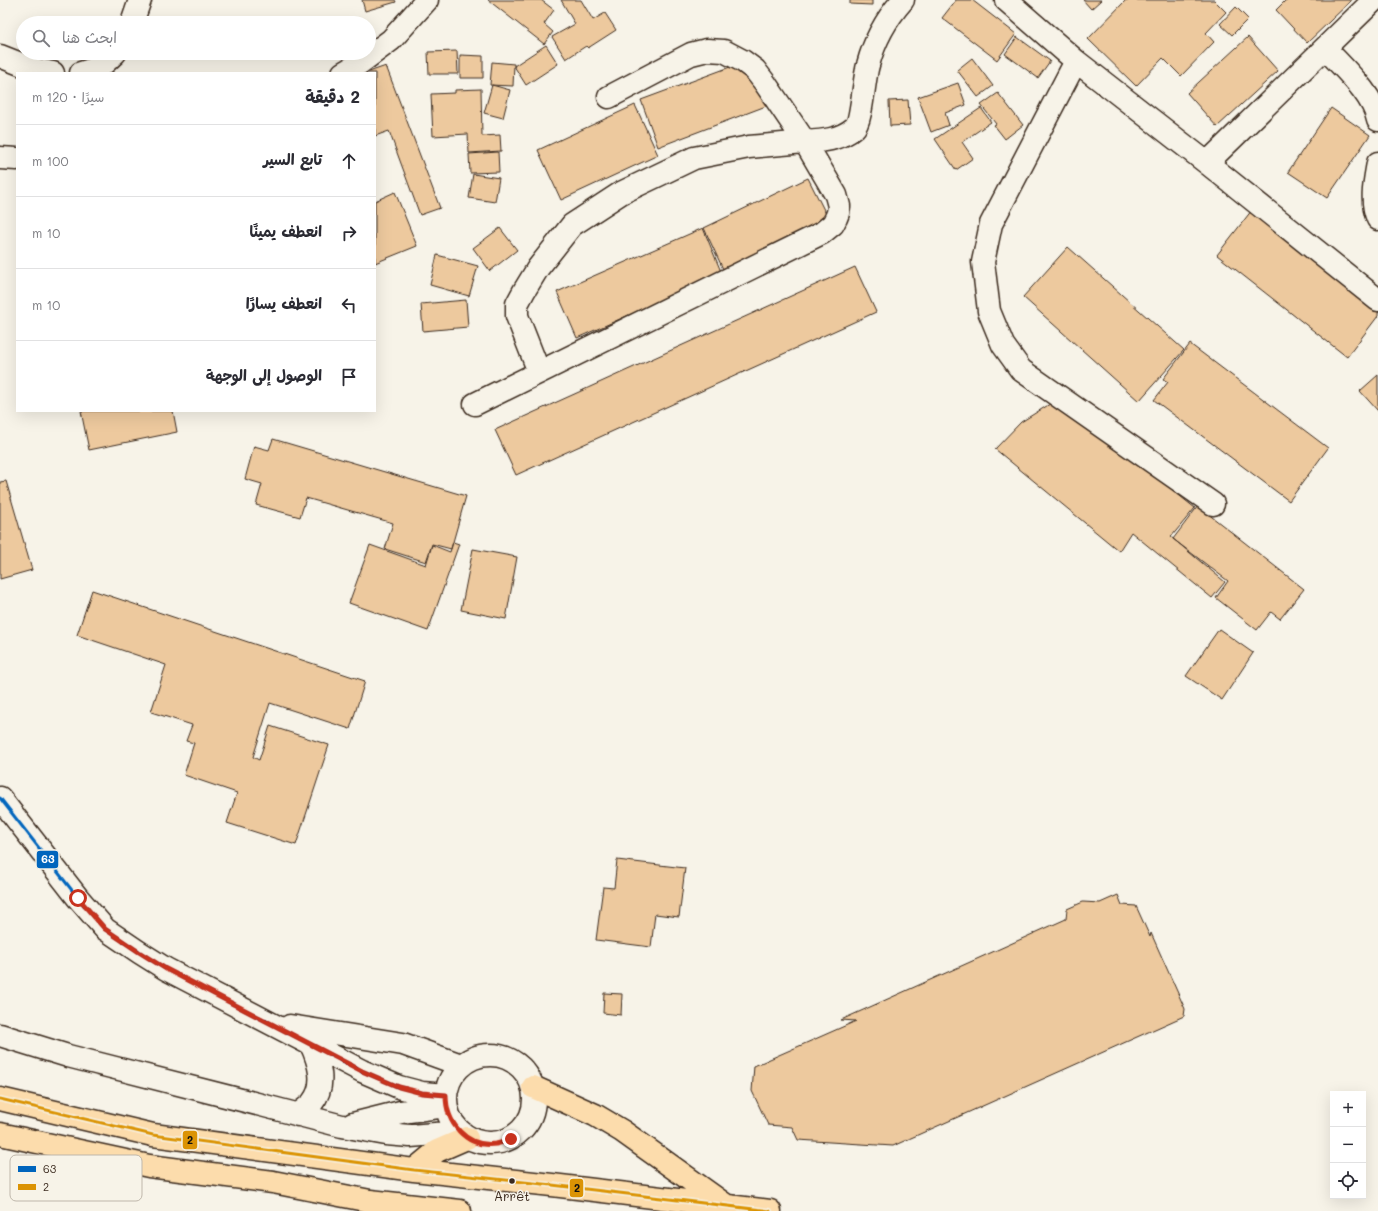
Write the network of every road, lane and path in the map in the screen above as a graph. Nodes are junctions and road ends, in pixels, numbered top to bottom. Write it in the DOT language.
graph roads {
  1 [pos="140,0"];
  2 [pos="427,0"];
  3 [pos="903,0"];
  4 [pos="1006,0"];
  5 [pos="1374,0"];
  6 [pos="134,16"];
  7 [pos="1325,48"];
  8 [pos="376,51"];
  9 [pos="0,56"];
  10 [pos="108,60"];
  11 [pos="364,60"];
  12 [pos="1076,61"];
  13 [pos="48,72"];
  14 [pos="83,72"];
  15 [pos="345,72"];
  16 [pos="609,97"];
  17 [pos="1378,120"];
  18 [pos="805,142"];
  19 [pos="0,158"];
  20 [pos="16,159"];
  21 [pos="1207,163"];
  22 [pos="1378,163"];
  23 [pos="1378,219"];
  24 [pos="1378,300"];
  25 [pos="539,372"];
  26 [pos="475,404"];
  27 [pos="1214,504"];
  28 [pos="0,798"];
  29 [pos="273,1023"];
  30 [pos="0,1035"];
  31 [pos="311,1044"];
  32 [pos="461,1065"];
  33 [pos="533,1087"];
  34 [pos="0,1099"];
  35 [pos="446,1101"];
  36 [pos="298,1115"];
  37 [pos="342,1126"];
  38 [pos="0,1134"];
  39 [pos="464,1135"];
  40 [pos="98,1155"];
  41 [pos="142,1164"];
  42 [pos="414,1170"];
  43 [pos="727,1206"];
  44 [pos="460,1211"];
  45 [pos="770,1211"];
  1 -- 6 [label="street"];
  2 -- 8 [label="street"];
  3 -- 18 [label="street"];
  4 -- 12 [label="street"];
  5 -- 7 [label="street"];
  7 -- 17 [label="street"];
  7 -- 21 [label="street"];
  9 -- 13 [label="street"];
  10 -- 14 [label="street"];
  11 -- 15 [label="street"];
  12 -- 21 [label="street"];
  12 -- 27 [label="street"];
  16 -- 18 [label="street"];
  18 -- 25 [label="street"];
  18 -- 25 [label="street"];
  19 -- 20 [label="street"];
  21 -- 24 [label="street"];
  22 -- 23 [label="street"];
  25 -- 26 [label="street"];
  28 -- 29 [label="street"];
  29 -- 31 [label="street"];
  29 -- 32 [label="street"];
  30 -- 36 [label="street"];
  31 -- 35 [label="street"];
  31 -- 36 [label="street"];
  32 -- 33 [label="street"];
  32 -- 35 [label="street"];
  33 -- 39 [label="street"];
  33 -- 43 [label="highway"];
  34 -- 42 [label="highway"];
  35 -- 37 [label="street"];
  35 -- 39 [label="street"];
  36 -- 37 [label="street"];
  37 -- 39 [label="street"];
  38 -- 40 [label="highway"];
  39 -- 42 [label="highway"];
  41 -- 44 [label="highway"];
  42 -- 43 [label="highway"];
  43 -- 45 [label="highway"];
}
